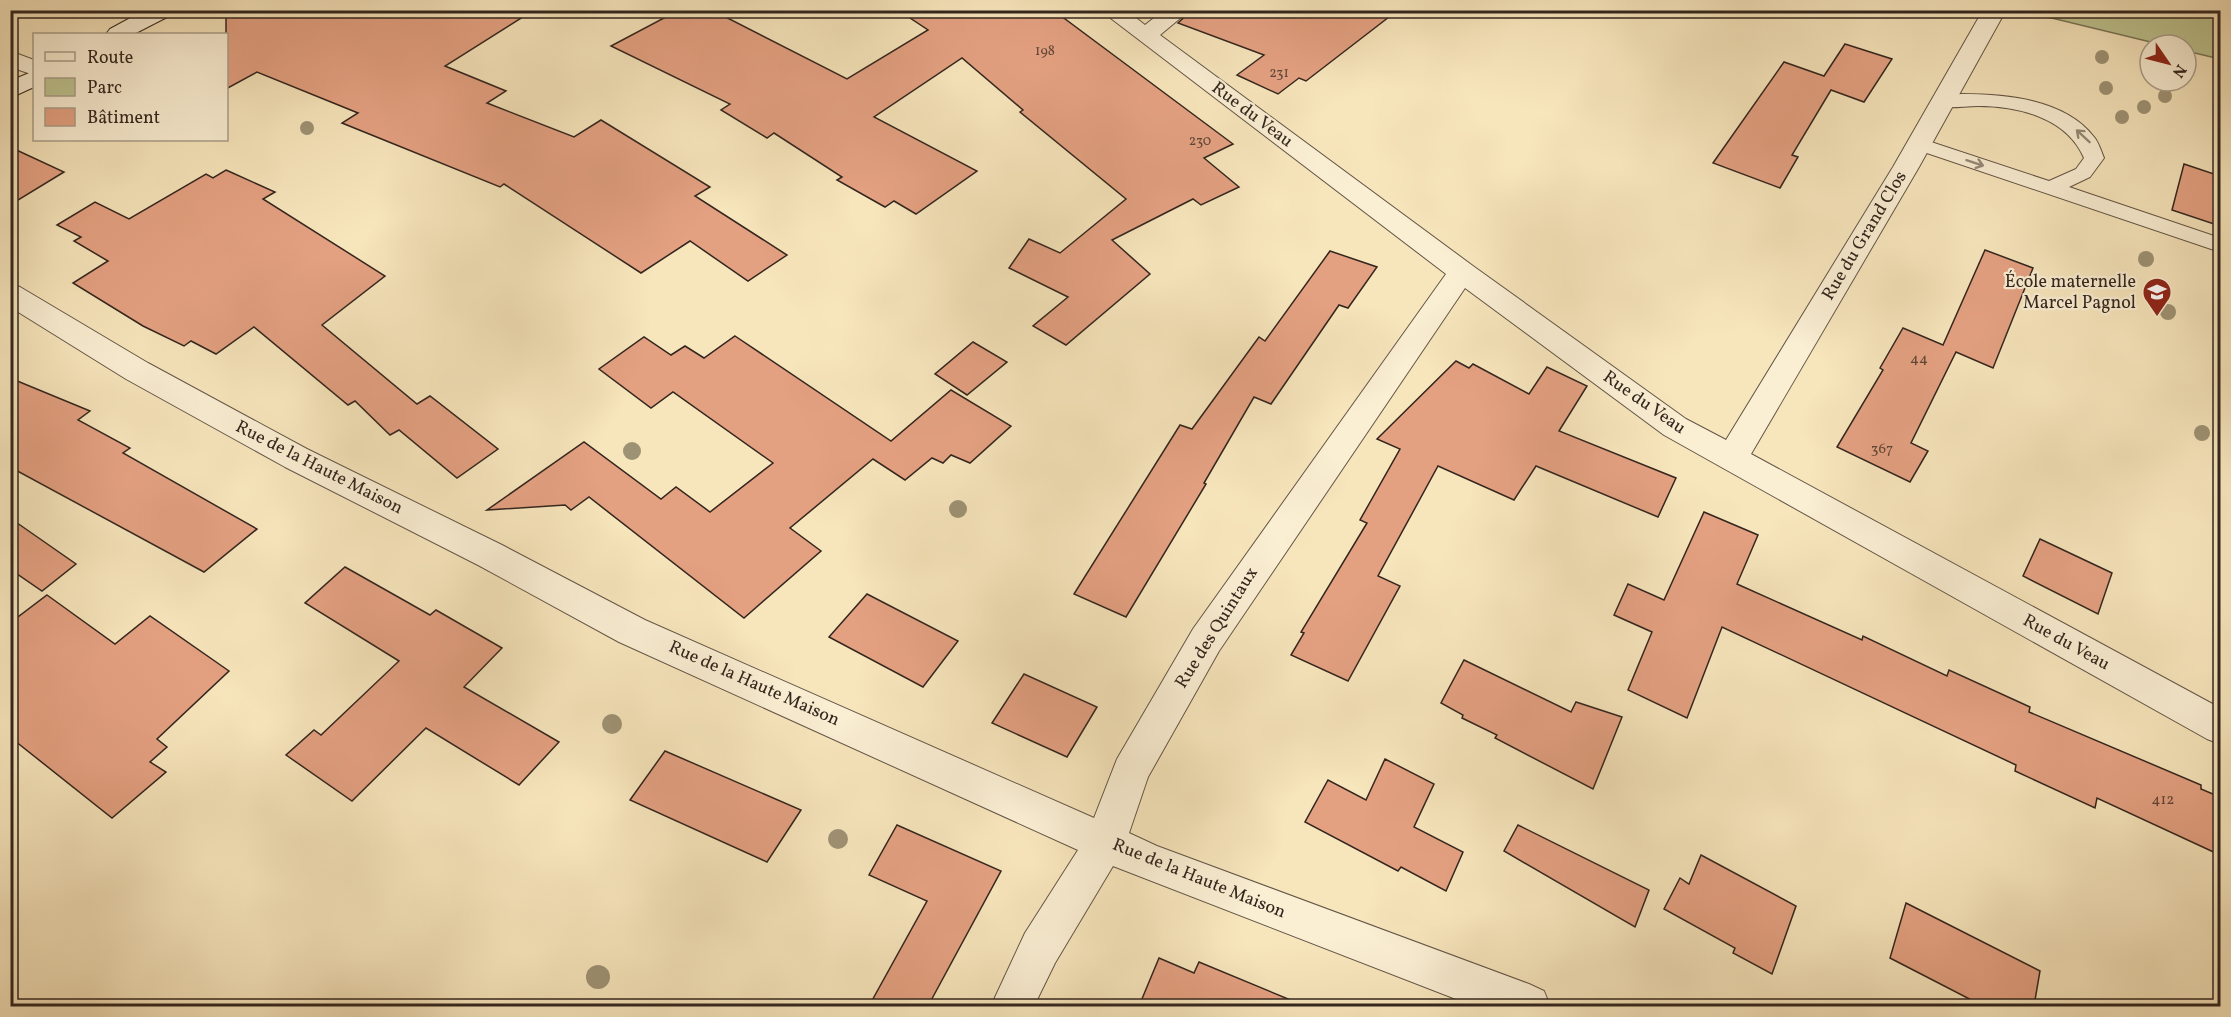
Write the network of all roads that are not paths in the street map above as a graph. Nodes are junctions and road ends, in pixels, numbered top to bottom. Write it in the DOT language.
graph roads {
  1 [pos="163,10"];
  2 [pos="1111,10"];
  3 [pos="1179,10"];
  4 [pos="1995,10"];
  5 [pos="120,33"];
  6 [pos="1146,36"];
  7 [pos="10,58"];
  8 [pos="33,68"];
  9 [pos="33,79"];
  10 [pos="10,91"];
  11 [pos="1943,102"];
  12 [pos="1919,144"];
  13 [pos="2045,186"];
  14 [pos="2220,245"];
  15 [pos="1463,273"];
  16 [pos="10,294"];
  17 [pos="1731,459"];
  18 [pos="2220,727"];
  19 [pos="1106,841"];
  20 [pos="1012,1006"];
  21 [pos="1529,1006"];
  1 -- 5 [label="street"];
  2 -- 6 [label="street, Rue du Veau"];
  3 -- 6 [label="street"];
  4 -- 11 [label="street, Rue du Grand Clos"];
  6 -- 15 [label="street, Rue du Veau"];
  7 -- 8 [label="street"];
  9 -- 10 [label="street"];
  11 -- 12 [label="street, Rue du Grand Clos"];
  13 -- 11 [label="lane, one-way"];
  12 -- 13 [label="lane, one-way"];
  12 -- 17 [label="street, Rue du Grand Clos"];
  13 -- 14 [label="lane"];
  15 -- 17 [label="street, Rue du Veau"];
  15 -- 19 [label="street, Rue des Quintaux"];
  16 -- 19 [label="street, Rue de la Haute Maison"];
  17 -- 18 [label="street, Rue du Veau"];
  19 -- 20 [label="street, Rue des Quintaux"];
  19 -- 21 [label="street, Rue de la Haute Maison"];
}
